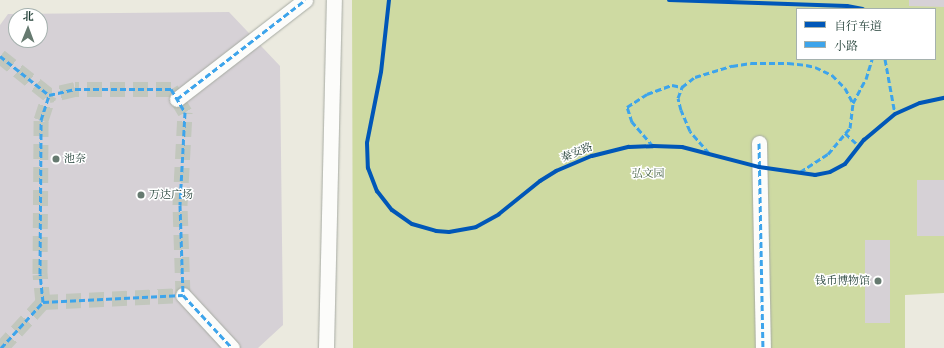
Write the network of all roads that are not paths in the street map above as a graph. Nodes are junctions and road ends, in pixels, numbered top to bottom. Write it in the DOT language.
graph roads {
  1 [pos="305,0"];
  2 [pos="334,0"];
  3 [pos="177,99"];
  4 [pos="759,143"];
  5 [pos="183,295"];
  6 [pos="232,348"];
  7 [pos="326,348"];
  8 [pos="763,348"];
  1 -- 3 [label="street"];
  2 -- 7 [label="street"];
  4 -- 8 [label="street"];
  5 -- 6 [label="street"];
}
